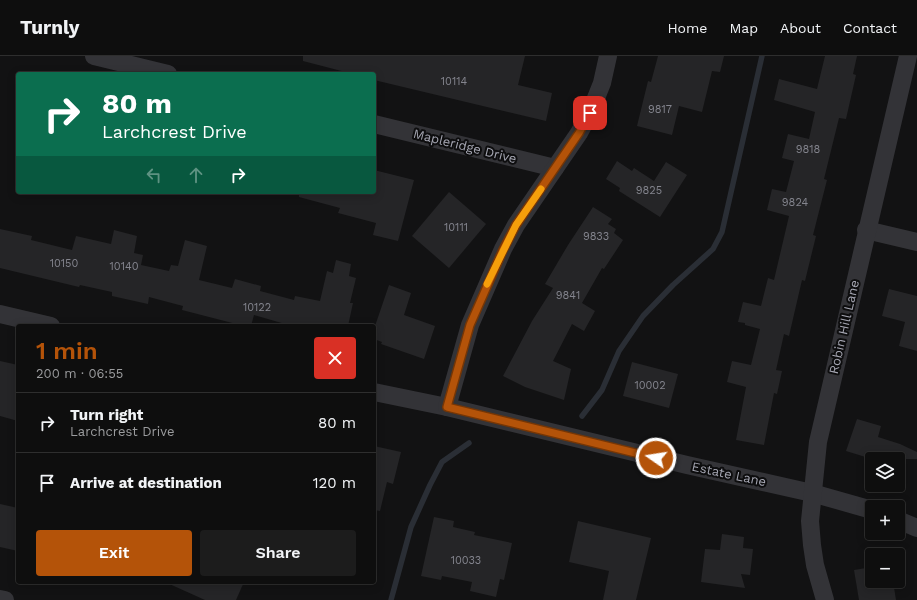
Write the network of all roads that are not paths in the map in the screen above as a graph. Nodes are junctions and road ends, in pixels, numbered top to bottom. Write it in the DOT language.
graph roads {
  1 [pos="94,56"];
  2 [pos="608,56"];
  3 [pos="908,56"];
  4 [pos="160,72"];
  5 [pos="376,124"];
  6 [pos="555,168"];
  7 [pos="866,230"];
  8 [pos="917,242"];
  9 [pos="0,314"];
  10 [pos="42,324"];
  11 [pos="376,392"];
  12 [pos="447,407"];
  13 [pos="812,493"];
  14 [pos="865,508"];
  15 [pos="905,523"];
  16 [pos="917,528"];
  17 [pos="0,599"];
  18 [pos="5,600"];
  19 [pos="825,600"];
  1 -- 4 [label="street"];
  2 -- 6 [label="street"];
  3 -- 7 [label="street, Robin Hill Lane"];
  5 -- 6 [label="street, Mapleridge Drive"];
  6 -- 12 [label="street"];
  7 -- 8 [label="street"];
  7 -- 13 [label="street, Robin Hill Lane"];
  9 -- 10 [label="street"];
  11 -- 12 [label="street, Estate Lane"];
  12 -- 13 [label="street, Estate Lane"];
  13 -- 14 [label="street, Estate Lane"];
  13 -- 19 [label="street, Robin Hill Lane"];
  15 -- 16 [label="street"];
  17 -- 18 [label="street"];
}
